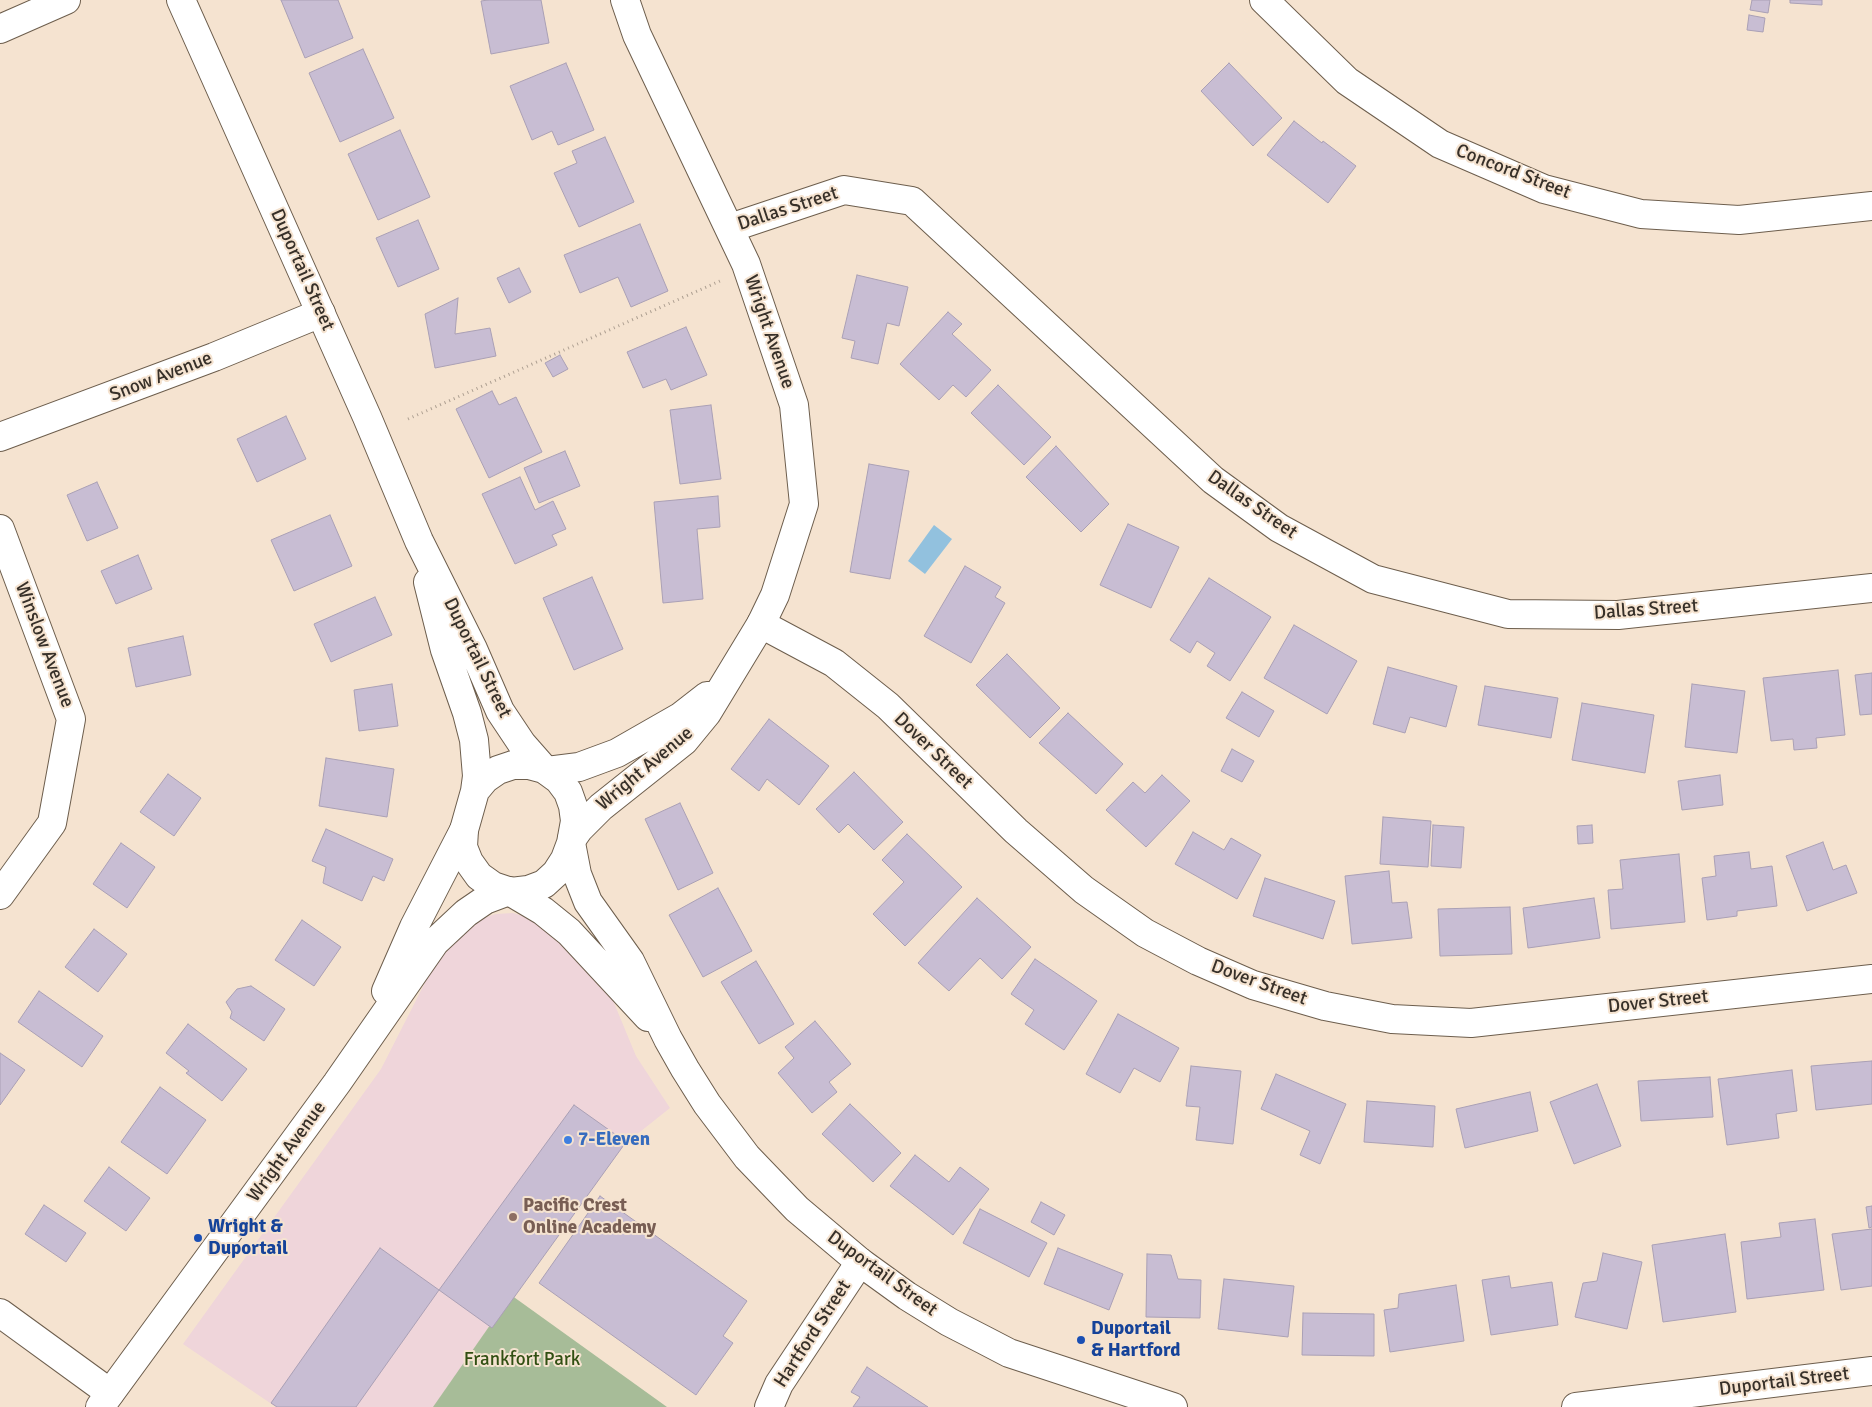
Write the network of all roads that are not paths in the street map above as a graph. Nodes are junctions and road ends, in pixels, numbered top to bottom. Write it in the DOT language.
graph roads {
  1 [pos="66,0"];
  2 [pos="181,0"];
  3 [pos="625,0"];
  4 [pos="1264,0"];
  5 [pos="0,29"];
  6 [pos="1872,206"];
  7 [pos="730,228"];
  8 [pos="321,313"];
  9 [pos="0,437"];
  10 [pos="0,529"];
  11 [pos="419,541"];
  12 [pos="1872,588"];
  13 [pos="761,624"];
  14 [pos="731,672"];
  15 [pos="546,770"];
  16 [pos="475,792"];
  17 [pos="464,830"];
  18 [pos="572,841"];
  19 [pos="510,891"];
  20 [pos="0,895"];
  21 [pos="1872,979"];
  22 [pos="668,1039"];
  23 [pos="366,1040"];
  24 [pos="860,1262"];
  25 [pos="0,1313"];
  26 [pos="1872,1371"];
  27 [pos="105,1400"];
  28 [pos="1622,1404"];
  29 [pos="769,1407"];
  30 [pos="1173,1407"];
  31 [pos="1576,1407"];
  1 -- 5 [label="street"];
  2 -- 8 [label="street, Duportail Street"];
  3 -- 7 [label="street, Wright Avenue"];
  4 -- 6 [label="street, Concord Street"];
  7 -- 12 [label="street, Dallas Street"];
  7 -- 13 [label="street, Wright Avenue"];
  8 -- 9 [label="street, Snow Avenue"];
  8 -- 11 [label="street, Duportail Street"];
  10 -- 20 [label="street, Winslow Avenue"];
  11 -- 15 [label="street, Duportail Street"];
  11 -- 16 [label="street, Duportail Street"];
  13 -- 14 [label="street, Wright Avenue"];
  13 -- 21 [label="street, Dover Street"];
  14 -- 15 [label="street, Wright Avenue"];
  14 -- 18 [label="street, Wright Avenue"];
  15 -- 16 [label="street"];
  15 -- 18 [label="street"];
  16 -- 17 [label="street"];
  17 -- 19 [label="street"];
  17 -- 23 [label="street, Wright Avenue"];
  18 -- 19 [label="street"];
  18 -- 22 [label="street, Duportail Street"];
  19 -- 22 [label="street, Duportail Street"];
  19 -- 23 [label="street, Wright Avenue"];
  22 -- 24 [label="street, Duportail Street"];
  23 -- 27 [label="street, Wright Avenue"];
  24 -- 29 [label="street, Hartford Street"];
  24 -- 30 [label="street, Duportail Street"];
  25 -- 27 [label="street"];
  26 -- 28 [label="street, Duportail Street"];
  28 -- 31 [label="street, Duportail Street"];
}
